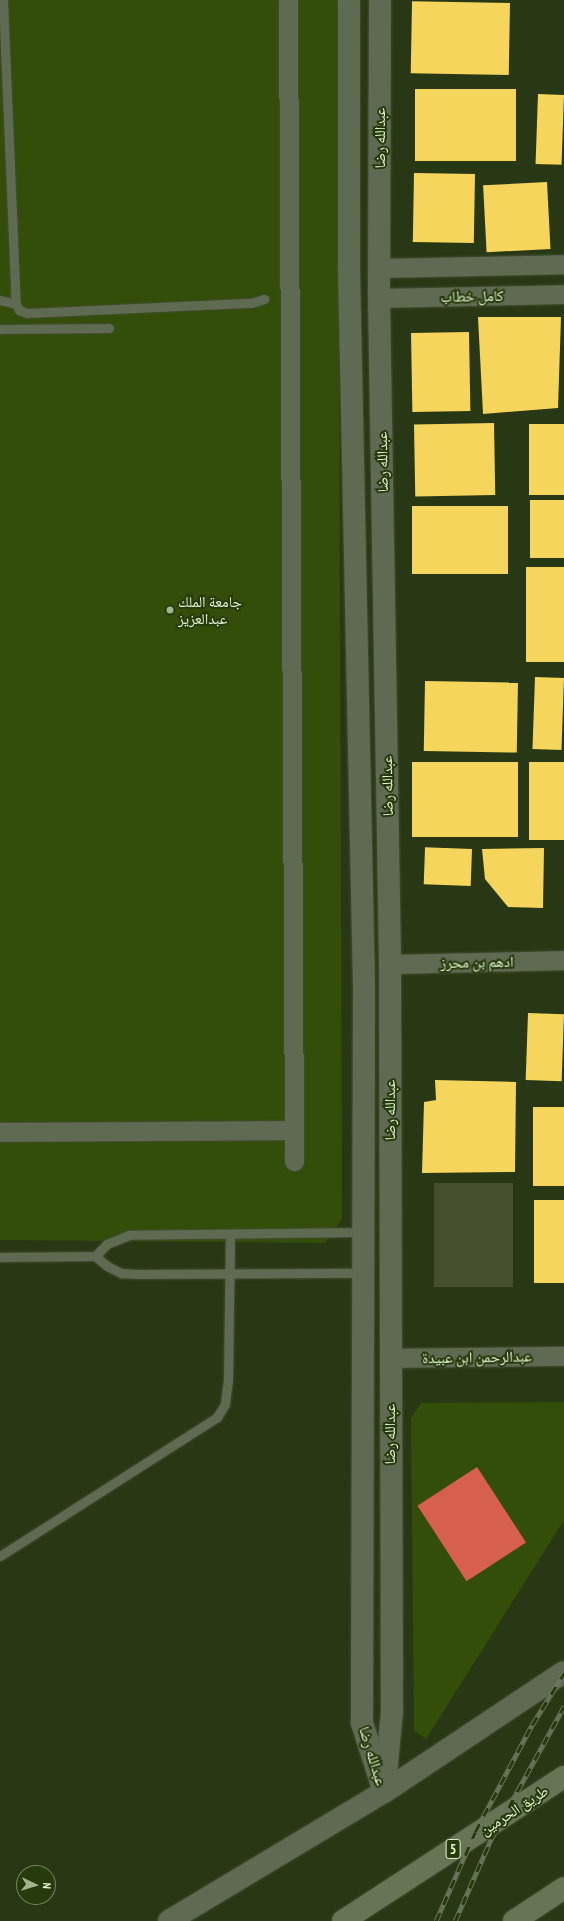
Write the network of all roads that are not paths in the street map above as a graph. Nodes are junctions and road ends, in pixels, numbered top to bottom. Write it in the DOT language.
graph roads {
  1 [pos="3,0"];
  2 [pos="288,0"];
  3 [pos="349,0"];
  4 [pos="380,0"];
  5 [pos="0,3"];
  6 [pos="2,21"];
  7 [pos="3,63"];
  8 [pos="3,81"];
  9 [pos="8,109"];
  10 [pos="0,118"];
  11 [pos="564,264"];
  12 [pos="380,268"];
  13 [pos="564,294"];
  14 [pos="379,298"];
  15 [pos="264,299"];
  16 [pos="0,300"];
  17 [pos="16,304"];
  18 [pos="109,328"];
  19 [pos="0,329"];
  20 [pos="564,960"];
  21 [pos="390,964"];
  22 [pos="294,1130"];
  23 [pos="0,1132"];
  24 [pos="294,1161"];
  25 [pos="363,1232"];
  26 [pos="230,1234"];
  27 [pos="96,1256"];
  28 [pos="0,1257"];
  29 [pos="363,1273"];
  30 [pos="230,1274"];
  31 [pos="564,1356"];
  32 [pos="390,1358"];
  33 [pos="0,1556"];
  34 [pos="564,1672"];
  35 [pos="564,1777"];
  36 [pos="384,1792"];
  37 [pos="564,1888"];
  38 [pos="169,1921"];
  39 [pos="343,1921"];
  40 [pos="514,1921"];
  1 -- 5 [label="lane"];
  1 -- 6 [label="lane"];
  2 -- 22 [label="street"];
  3 -- 25 [label="street, عبدالله رضا"];
  4 -- 12 [label="street, عبدالله رضا"];
  6 -- 7 [label="lane"];
  7 -- 8 [label="lane"];
  8 -- 9 [label="lane"];
  9 -- 10 [label="lane"];
  9 -- 17 [label="lane"];
  11 -- 12 [label="street, كامل خطاب"];
  12 -- 14 [label="street, عبدالله رضا"];
  13 -- 14 [label="street, كامل خطاب"];
  14 -- 21 [label="street, عبدالله رضا"];
  15 -- 17 [label="lane"];
  16 -- 17 [label="lane"];
  18 -- 19 [label="lane"];
  20 -- 21 [label="street, ادهم بن محرز"];
  21 -- 32 [label="street, عبدالله رضا"];
  22 -- 23 [label="street"];
  22 -- 24 [label="street"];
  25 -- 26 [label="lane"];
  25 -- 29 [label="street, عبدالله رضا"];
  26 -- 27 [label="lane"];
  26 -- 30 [label="lane"];
  27 -- 28 [label="lane"];
  27 -- 30 [label="lane"];
  29 -- 30 [label="lane"];
  29 -- 36 [label="street, عبدالله رضا"];
  30 -- 33 [label="lane"];
  31 -- 32 [label="street, عبدالرحمن ابن عبيدة"];
  32 -- 36 [label="street, عبدالله رضا"];
  34 -- 36 [label="street"];
  35 -- 39 [label="highway, طريق الحرمين / 5"];
  36 -- 38 [label="street"];
  37 -- 40 [label="highway"];
}
